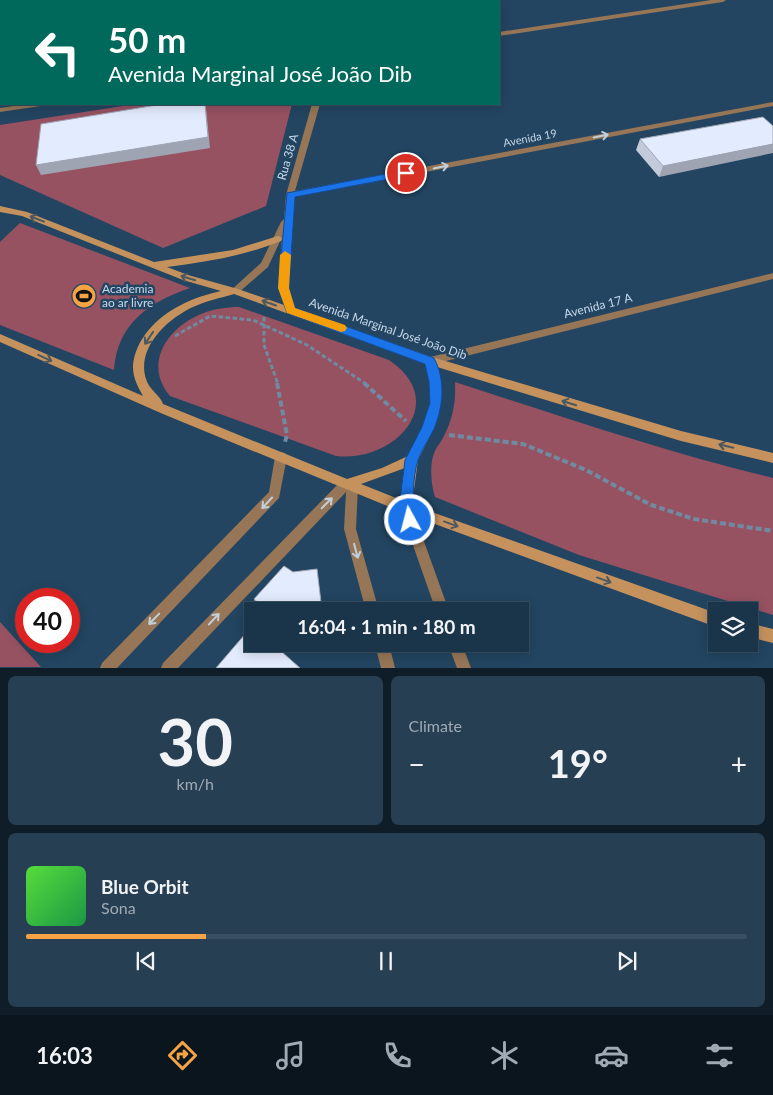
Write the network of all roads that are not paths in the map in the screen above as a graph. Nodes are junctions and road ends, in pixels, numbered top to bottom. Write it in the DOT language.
graph roads {
  1 [pos="723,0"];
  2 [pos="500,34"];
  3 [pos="773,104"];
  4 [pos="34,105"];
  5 [pos="316,105"];
  6 [pos="0,110"];
  7 [pos="290,195"];
  8 [pos="0,209"];
  9 [pos="288,217"];
  10 [pos="278,239"];
  11 [pos="154,265"];
  12 [pos="773,276"];
  13 [pos="235,291"];
  14 [pos="291,310"];
  15 [pos="0,338"];
  16 [pos="430,361"];
  17 [pos="167,411"];
  18 [pos="281,458"];
  19 [pos="773,458"];
  20 [pos="412,460"];
  21 [pos="349,485"];
  22 [pos="406,508"];
  23 [pos="370,602"];
  24 [pos="440,602"];
  25 [pos="708,617"];
  26 [pos="758,632"];
  27 [pos="773,636"];
  28 [pos="384,652"];
  29 [pos="458,652"];
  30 [pos="107,668"];
  31 [pos="168,668"];
  32 [pos="388,668"];
  33 [pos="464,668"];
  1 -- 2 [label="street"];
  7 -- 3 [label="street, Avenida 19, one-way"];
  4 -- 6 [label="street"];
  5 -- 7 [label="street, Rua 38 A"];
  7 -- 9 [label="street, Rua 38 A"];
  11 -- 8 [label="main road, Avenida Marginal José João Dib, one-way"];
  9 -- 10 [label="street, Rua 38 A"];
  9 -- 14 [label="street, Rua 38 A"];
  10 -- 11 [label="main road"];
  10 -- 13 [label="street, Rua 38 A"];
  13 -- 11 [label="main road, Avenida Marginal José João Dib, one-way"];
  12 -- 16 [label="street, Avenida 17 A"];
  14 -- 13 [label="main road, Avenida Marginal José João Dib, one-way"];
  13 -- 17 [label="main road, one-way"];
  14 -- 16 [label="main road, Avenida Marginal José João Dib"];
  15 -- 17 [label="main road, one-way"];
  19 -- 16 [label="main road, Avenida Marginal José João Dib, one-way"];
  16 -- 20 [label="main road"];
  17 -- 18 [label="main road"];
  18 -- 21 [label="main road"];
  18 -- 30 [label="street, one-way"];
  20 -- 21 [label="main road"];
  20 -- 22 [label="main road"];
  21 -- 22 [label="main road"];
  21 -- 23 [label="street, one-way"];
  31 -- 21 [label="street, one-way"];
  22 -- 24 [label="street"];
  22 -- 25 [label="main road, one-way"];
  26 -- 27 [label="main road"];
  28 -- 32 [label="street"];
  29 -- 33 [label="street"];
}
